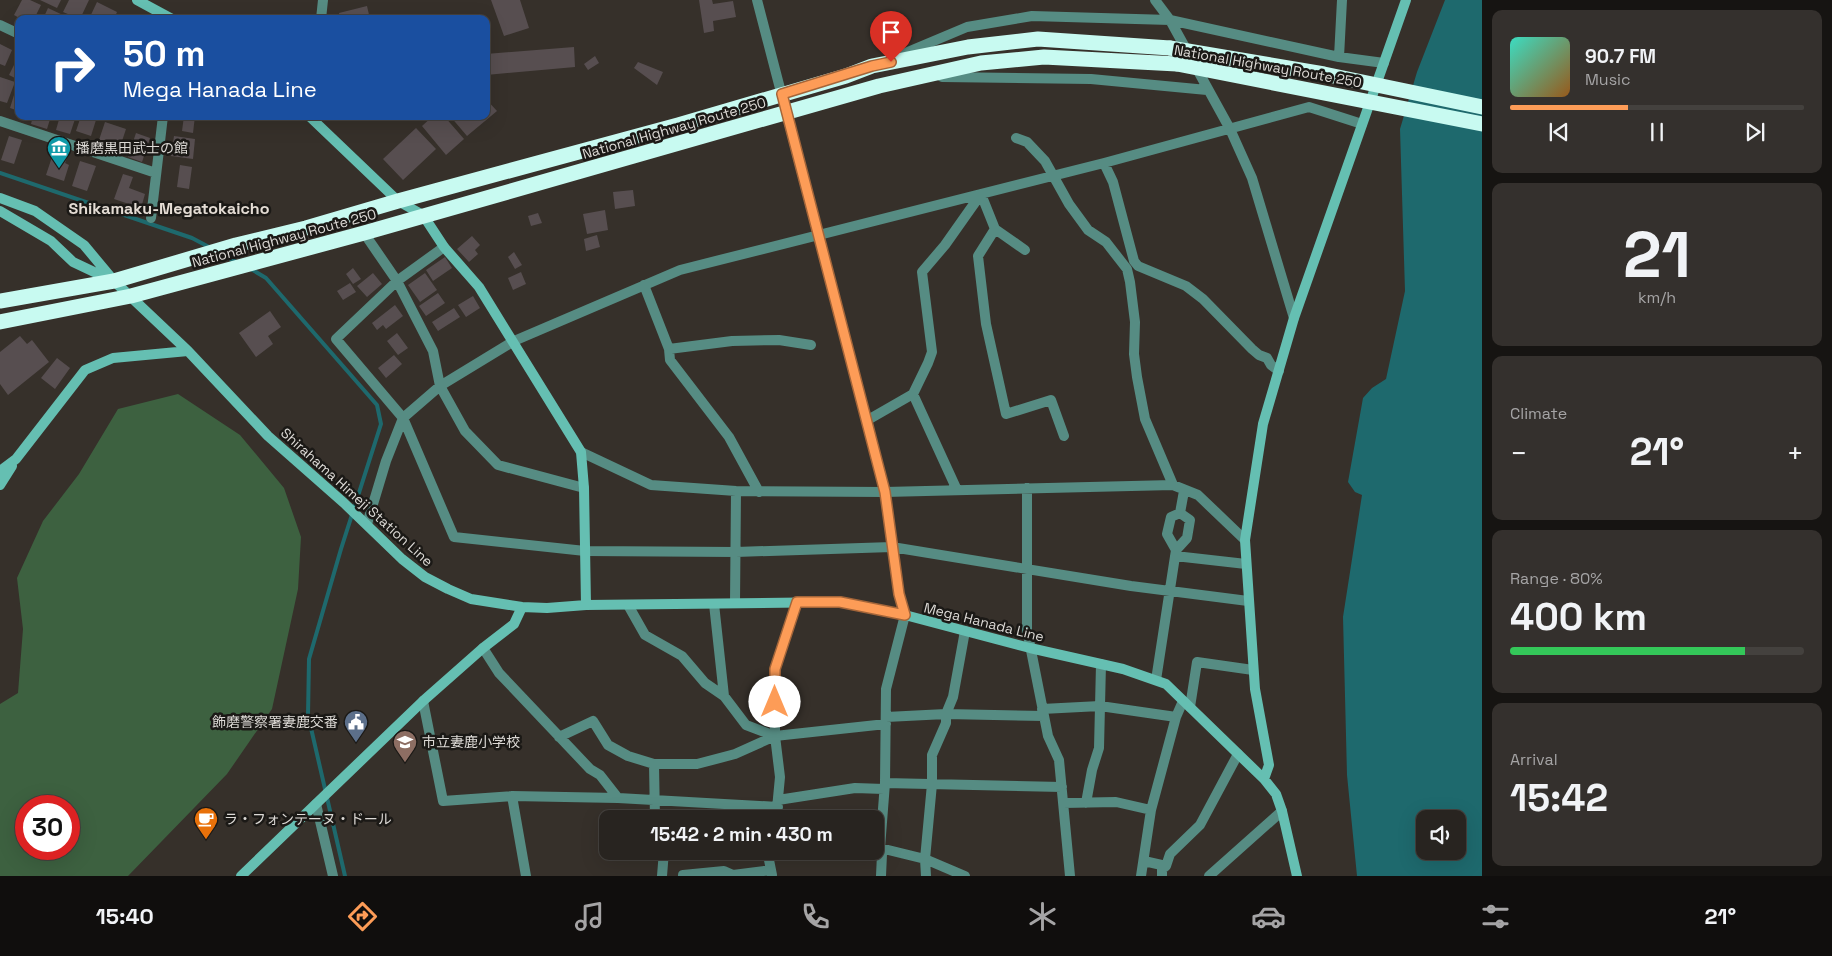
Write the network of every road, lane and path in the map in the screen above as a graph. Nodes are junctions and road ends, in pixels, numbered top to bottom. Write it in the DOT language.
graph roads {
  1 [pos="137,0"];
  2 [pos="323,0"];
  3 [pos="757,0"];
  4 [pos="1155,0"];
  5 [pos="1342,0"];
  6 [pos="1406,0"];
  7 [pos="165,15"];
  8 [pos="321,15"];
  9 [pos="1170,20"];
  10 [pos="0,25"];
  11 [pos="15,32"];
  12 [pos="1340,57"];
  13 [pos="1384,63"];
  14 [pos="872,66"];
  15 [pos="921,76"];
  16 [pos="1207,90"];
  17 [pos="782,94"];
  18 [pos="1482,107"];
  19 [pos="787,113"];
  20 [pos="163,120"];
  21 [pos="313,120"];
  22 [pos="0,121"];
  23 [pos="1362,124"];
  24 [pos="1482,124"];
  25 [pos="1230,129"];
  26 [pos="1016,138"];
  27 [pos="1104,163"];
  28 [pos="156,173"];
  29 [pos="1053,176"];
  30 [pos="981,194"];
  31 [pos="0,198"];
  32 [pos="398,201"];
  33 [pos="0,211"];
  34 [pos="423,215"];
  35 [pos="151,218"];
  36 [pos="995,230"];
  37 [pos="364,233"];
  38 [pos="819,236"];
  39 [pos="444,248"];
  40 [pos="1025,250"];
  41 [pos="114,281"];
  42 [pos="397,281"];
  43 [pos="644,285"];
  44 [pos="131,296"];
  45 [pos="0,301"];
  46 [pos="1294,318"];
  47 [pos="0,322"];
  48 [pos="514,341"];
  49 [pos="811,345"];
  50 [pos="669,348"];
  51 [pos="188,351"];
  52 [pos="1279,371"];
  53 [pos="440,386"];
  54 [pos="912,394"];
  55 [pos="403,418"];
  56 [pos="866,421"];
  57 [pos="1064,436"];
  58 [pos="581,452"];
  59 [pos="16,459"];
  60 [pos="0,471"];
  61 [pos="0,485"];
  62 [pos="1173,485"];
  63 [pos="584,488"];
  64 [pos="1027,488"];
  65 [pos="957,490"];
  66 [pos="736,491"];
  67 [pos="1184,491"];
  68 [pos="760,492"];
  69 [pos="885,492"];
  70 [pos="1180,513"];
  71 [pos="364,521"];
  72 [pos="1245,540"];
  73 [pos="892,546"];
  74 [pos="585,552"];
  75 [pos="736,552"];
  76 [pos="1175,553"];
  77 [pos="1246,564"];
  78 [pos="1028,569"];
  79 [pos="1169,591"];
  80 [pos="1248,601"];
  81 [pos="797,602"];
  82 [pos="735,603"];
  83 [pos="714,604"];
  84 [pos="586,605"];
  85 [pos="628,605"];
  86 [pos="522,607"];
  87 [pos="905,615"];
  88 [pos="965,631"];
  89 [pos="483,648"];
  90 [pos="1030,648"];
  91 [pos="1101,664"];
  92 [pos="1253,670"];
  93 [pos="1156,680"];
  94 [pos="724,696"];
  95 [pos="423,701"];
  96 [pos="1186,704"];
  97 [pos="1100,706"];
  98 [pos="1043,713"];
  99 [pos="946,714"];
  100 [pos="1176,717"];
  101 [pos="886,720"];
  102 [pos="775,736"];
  103 [pos="559,737"];
  104 [pos="1238,754"];
  105 [pos="654,764"];
  106 [pos="1264,779"];
  107 [pos="932,784"];
  108 [pos="884,786"];
  109 [pos="1062,787"];
  110 [pos="512,796"];
  111 [pos="618,798"];
  112 [pos="655,800"];
  113 [pos="778,803"];
  114 [pos="1064,803"];
  115 [pos="1086,803"];
  116 [pos="316,804"];
  117 [pos="655,810"];
  118 [pos="777,810"];
  119 [pos="883,810"];
  120 [pos="1151,810"];
  121 [pos="1282,811"];
  122 [pos="884,849"];
  123 [pos="925,859"];
  124 [pos="663,860"];
  125 [pos="769,860"];
  126 [pos="882,860"];
  127 [pos="1144,861"];
  128 [pos="1166,866"];
  129 [pos="772,873"];
  130 [pos="241,876"];
  131 [pos="333,876"];
  132 [pos="526,876"];
  133 [pos="662,876"];
  134 [pos="683,876"];
  135 [pos="881,876"];
  136 [pos="926,876"];
  137 [pos="965,876"];
  138 [pos="1070,876"];
  139 [pos="1141,876"];
  140 [pos="1162,876"];
  141 [pos="1210,876"];
  142 [pos="1297,876"];
  1 -- 7 [label="street"];
  2 -- 8 [label="street"];
  3 -- 17 [label="street"];
  4 -- 9 [label="street"];
  5 -- 12 [label="street"];
  6 -- 13 [label="street"];
  9 -- 12 [label="street"];
  9 -- 14 [label="street"];
  9 -- 16 [label="street"];
  10 -- 11 [label="street"];
  12 -- 13 [label="street"];
  13 -- 23 [label="street"];
  14 -- 17 [label="highway, National Highway Route 250"];
  14 -- 18 [label="highway, National Highway Route 250, bridge"];
  15 -- 16 [label="street"];
  15 -- 19 [label="highway, National Highway Route 250"];
  15 -- 24 [label="highway, National Highway Route 250, bridge"];
  16 -- 25 [label="street"];
  17 -- 19 [label="street"];
  17 -- 32 [label="highway, National Highway Route 250"];
  19 -- 34 [label="highway, National Highway Route 250"];
  19 -- 38 [label="street"];
  20 -- 28 [label="street"];
  21 -- 32 [label="street"];
  22 -- 28 [label="street"];
  23 -- 25 [label="street"];
  23 -- 46 [label="street"];
  25 -- 27 [label="street"];
  25 -- 46 [label="street"];
  26 -- 29 [label="street"];
  27 -- 29 [label="street"];
  27 -- 52 [label="street"];
  28 -- 35 [label="street"];
  29 -- 30 [label="street"];
  29 -- 62 [label="street"];
  30 -- 36 [label="street"];
  30 -- 38 [label="street"];
  30 -- 54 [label="street"];
  31 -- 41 [label="street"];
  32 -- 34 [label="street"];
  32 -- 41 [label="highway, National Highway Route 250"];
  33 -- 41 [label="street"];
  34 -- 37 [label="highway, National Highway Route 250"];
  34 -- 39 [label="street"];
  36 -- 40 [label="street"];
  36 -- 57 [label="street"];
  37 -- 42 [label="street"];
  37 -- 44 [label="highway, National Highway Route 250"];
  38 -- 43 [label="street"];
  38 -- 56 [label="street"];
  39 -- 42 [label="street"];
  39 -- 48 [label="street"];
  41 -- 44 [label="street, Shirahama Himeji Station Line"];
  41 -- 45 [label="highway, National Highway Route 250"];
  42 -- 53 [label="street"];
  42 -- 55 [label="street"];
  43 -- 48 [label="street"];
  43 -- 50 [label="street"];
  44 -- 47 [label="highway, National Highway Route 250"];
  44 -- 51 [label="street, Shirahama Himeji Station Line"];
  46 -- 52 [label="street"];
  48 -- 53 [label="street"];
  48 -- 58 [label="street"];
  49 -- 50 [label="street"];
  50 -- 68 [label="street"];
  51 -- 59 [label="street"];
  51 -- 71 [label="street, Shirahama Himeji Station Line"];
  52 -- 72 [label="street"];
  53 -- 55 [label="street"];
  53 -- 63 [label="street"];
  54 -- 56 [label="street"];
  54 -- 65 [label="street"];
  55 -- 71 [label="street"];
  55 -- 74 [label="street"];
  56 -- 69 [label="street"];
  58 -- 63 [label="street"];
  58 -- 66 [label="street"];
  59 -- 60 [label="street"];
  59 -- 61 [label="street"];
  62 -- 64 [label="street"];
  62 -- 67 [label="street"];
  63 -- 74 [label="street"];
  64 -- 65 [label="street"];
  64 -- 78 [label="street"];
  65 -- 69 [label="street"];
  66 -- 68 [label="street"];
  66 -- 75 [label="street"];
  67 -- 70 [label="street"];
  67 -- 72 [label="street"];
  68 -- 69 [label="street"];
  69 -- 73 [label="street"];
  70 -- 76 [label="street"];
  70 -- 76 [label="street"];
  71 -- 86 [label="street, Shirahama Himeji Station Line"];
  72 -- 77 [label="street"];
  73 -- 75 [label="street"];
  73 -- 78 [label="street"];
  73 -- 87 [label="street"];
  74 -- 75 [label="street"];
  74 -- 84 [label="street"];
  75 -- 82 [label="street"];
  76 -- 77 [label="street"];
  76 -- 79 [label="street"];
  77 -- 80 [label="street"];
  78 -- 79 [label="street"];
  78 -- 90 [label="street"];
  79 -- 80 [label="street"];
  79 -- 93 [label="street"];
  80 -- 92 [label="street"];
  81 -- 82 [label="street, Mega Hanada Line"];
  81 -- 87 [label="street, Mega Hanada Line"];
  81 -- 102 [label="street"];
  82 -- 83 [label="street, Mega Hanada Line"];
  83 -- 85 [label="street, Mega Hanada Line"];
  83 -- 94 [label="street"];
  84 -- 85 [label="street, Mega Hanada Line"];
  84 -- 86 [label="street, Mega Hanada Line"];
  85 -- 94 [label="street"];
  86 -- 89 [label="street"];
  87 -- 88 [label="street, Mega Hanada Line"];
  87 -- 101 [label="street"];
  88 -- 90 [label="street, Mega Hanada Line"];
  88 -- 99 [label="street"];
  89 -- 95 [label="street"];
  89 -- 103 [label="street"];
  90 -- 91 [label="street, Mega Hanada Line"];
  90 -- 98 [label="street"];
  91 -- 93 [label="street, Mega Hanada Line"];
  91 -- 97 [label="street"];
  92 -- 96 [label="street"];
  92 -- 106 [label="street"];
  93 -- 96 [label="street, Mega Hanada Line"];
  94 -- 102 [label="street"];
  95 -- 110 [label="street"];
  95 -- 116 [label="street"];
  96 -- 100 [label="street"];
  96 -- 104 [label="street, Mega Hanada Line"];
  97 -- 98 [label="street"];
  97 -- 100 [label="street"];
  97 -- 115 [label="street"];
  98 -- 99 [label="street"];
  98 -- 109 [label="street"];
  99 -- 101 [label="street"];
  99 -- 107 [label="street"];
  100 -- 120 [label="street"];
  101 -- 102 [label="street"];
  101 -- 108 [label="street"];
  102 -- 105 [label="street"];
  102 -- 113 [label="street"];
  103 -- 105 [label="street"];
  103 -- 111 [label="street"];
  104 -- 106 [label="street, Mega Hanada Line"];
  104 -- 128 [label="street"];
  105 -- 112 [label="street"];
  106 -- 121 [label="street, Mega Hanada Line"];
  107 -- 108 [label="street"];
  107 -- 109 [label="street"];
  107 -- 123 [label="street"];
  108 -- 113 [label="street"];
  108 -- 119 [label="street"];
  109 -- 114 [label="street"];
  110 -- 111 [label="street"];
  110 -- 132 [label="street"];
  111 -- 112 [label="street"];
  112 -- 113 [label="street"];
  112 -- 117 [label="street"];
  113 -- 118 [label="street"];
  114 -- 115 [label="street"];
  114 -- 138 [label="street"];
  115 -- 120 [label="street"];
  116 -- 130 [label="street"];
  116 -- 131 [label="street"];
  120 -- 127 [label="street"];
  121 -- 141 [label="street"];
  121 -- 142 [label="street, Mega Hanada Line"];
  122 -- 123 [label="street"];
  123 -- 136 [label="street"];
  123 -- 137 [label="street"];
  124 -- 133 [label="street"];
  125 -- 129 [label="street"];
  126 -- 135 [label="street"];
  127 -- 128 [label="street"];
  127 -- 139 [label="street"];
  128 -- 140 [label="street"];
  129 -- 134 [label="street"];
}
